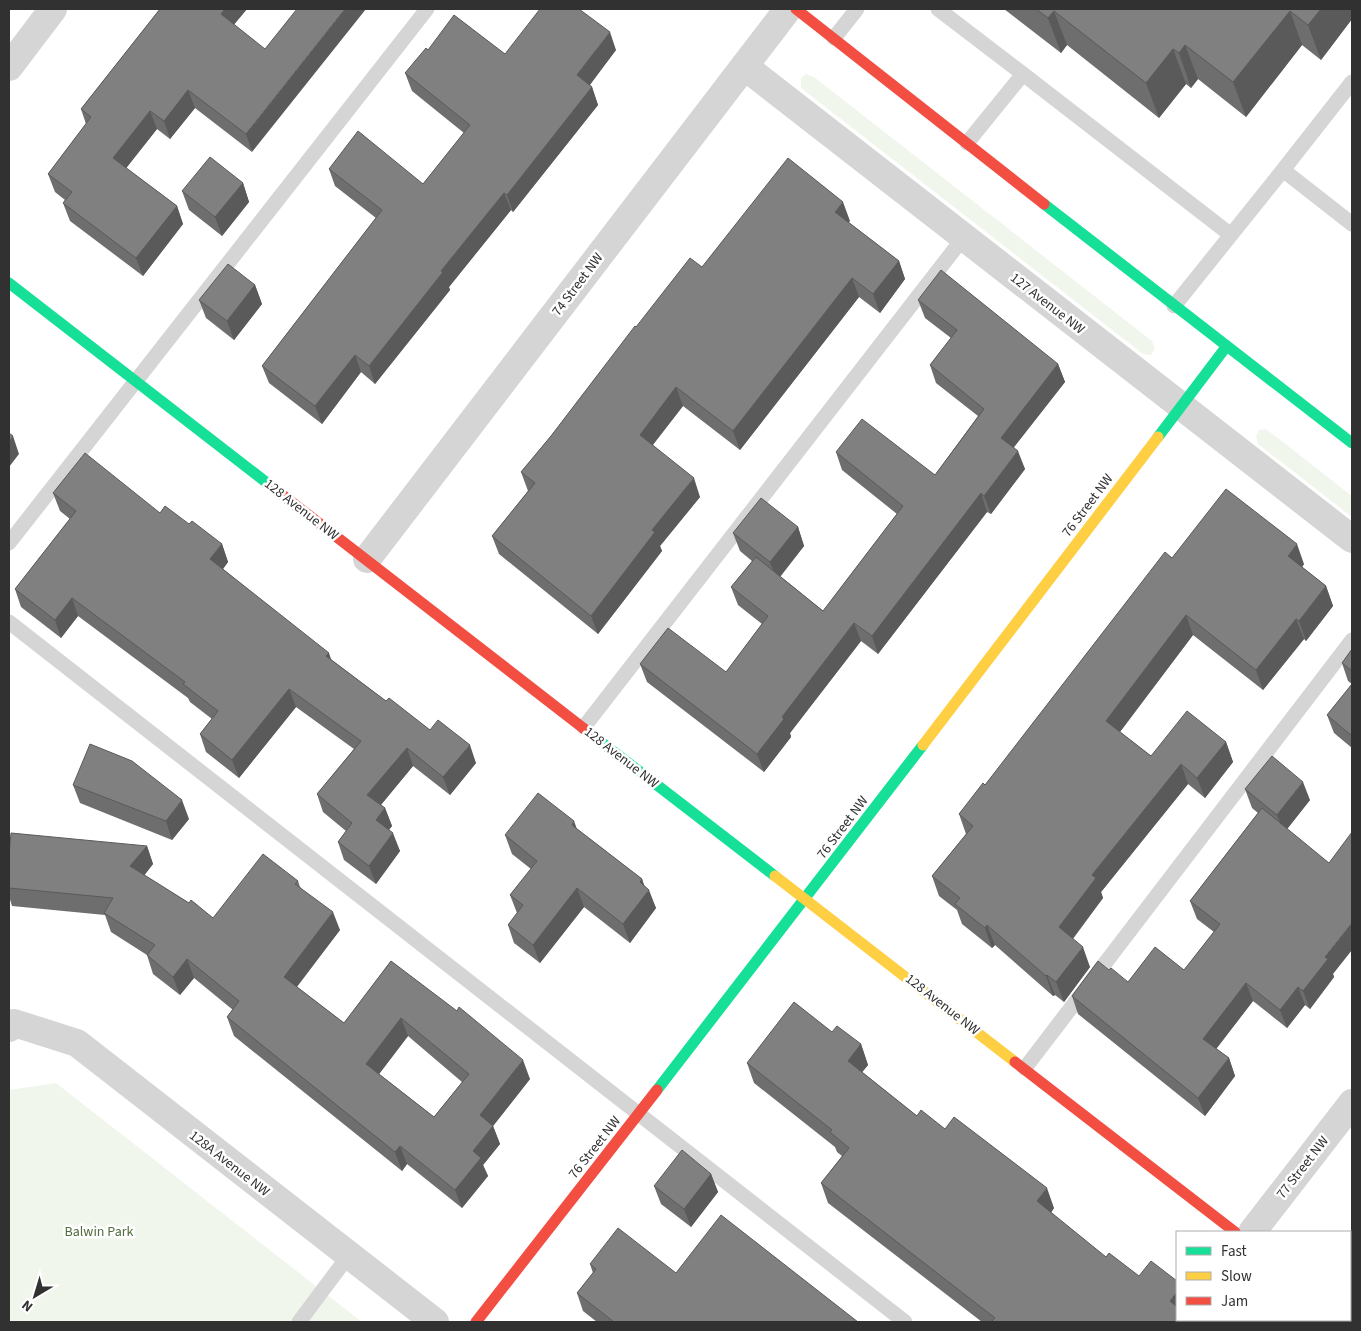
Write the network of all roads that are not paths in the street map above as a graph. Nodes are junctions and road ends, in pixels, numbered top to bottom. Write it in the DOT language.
graph roads {
  1 [pos="53,9"];
  2 [pos="427,9"];
  3 [pos="788,9"];
  4 [pos="796,9"];
  5 [pos="857,9"];
  6 [pos="938,9"];
  7 [pos="834,38"];
  8 [pos="744,66"];
  9 [pos="9,67"];
  10 [pos="1023,74"];
  11 [pos="1352,82"];
  12 [pos="967,143"];
  13 [pos="1283,170"];
  14 [pos="1352,224"];
  15 [pos="1231,235"];
  16 [pos="964,237"];
  17 [pos="9,283"];
  18 [pos="1174,306"];
  19 [pos="1226,347"];
  20 [pos="136,380"];
  21 [pos="1182,406"];
  22 [pos="1352,443"];
  23 [pos="1352,539"];
  24 [pos="9,543"];
  25 [pos="367,559"];
  26 [pos="9,622"];
  27 [pos="1352,640"];
  28 [pos="584,727"];
  29 [pos="806,899"];
  30 [pos="12,1026"];
  31 [pos="1025,1068"];
  32 [pos="1352,1103"];
  33 [pos="640,1113"];
  34 [pos="1234,1231"];
  35 [pos="1253,1231"];
  36 [pos="349,1255"];
  37 [pos="299,1322"];
  38 [pos="435,1322"];
  39 [pos="476,1322"];
  40 [pos="905,1322"];
  1 -- 9 [label="street"];
  2 -- 20 [label="lane"];
  3 -- 8 [label="street, 74 Street NW"];
  4 -- 7 [label="street"];
  5 -- 7 [label="lane"];
  6 -- 10 [label="lane"];
  7 -- 12 [label="street"];
  8 -- 16 [label="street, 127 Avenue NW"];
  8 -- 25 [label="street, 74 Street NW"];
  10 -- 12 [label="lane"];
  10 -- 15 [label="lane"];
  11 -- 13 [label="lane"];
  12 -- 18 [label="street"];
  13 -- 14 [label="lane"];
  13 -- 15 [label="lane"];
  15 -- 18 [label="lane"];
  16 -- 21 [label="street, 127 Avenue NW"];
  16 -- 28 [label="lane"];
  17 -- 20 [label="street, 128 Avenue NW"];
  18 -- 19 [label="street"];
  19 -- 21 [label="street, 76 Street NW"];
  19 -- 22 [label="street"];
  20 -- 24 [label="lane"];
  20 -- 25 [label="street, 128 Avenue NW"];
  21 -- 23 [label="street, 127 Avenue NW"];
  21 -- 29 [label="street, 76 Street NW"];
  25 -- 28 [label="street, 128 Avenue NW"];
  26 -- 33 [label="lane"];
  27 -- 31 [label="lane"];
  28 -- 29 [label="street, 128 Avenue NW"];
  29 -- 31 [label="street, 128 Avenue NW"];
  29 -- 33 [label="street, 76 Street NW"];
  30 -- 36 [label="street, 128A Avenue NW"];
  31 -- 34 [label="street, 128 Avenue NW"];
  32 -- 35 [label="street, 77 Street NW"];
  33 -- 39 [label="street, 76 Street NW"];
  33 -- 40 [label="lane"];
  36 -- 37 [label="lane"];
  36 -- 38 [label="street, 128A Avenue NW"];
}
